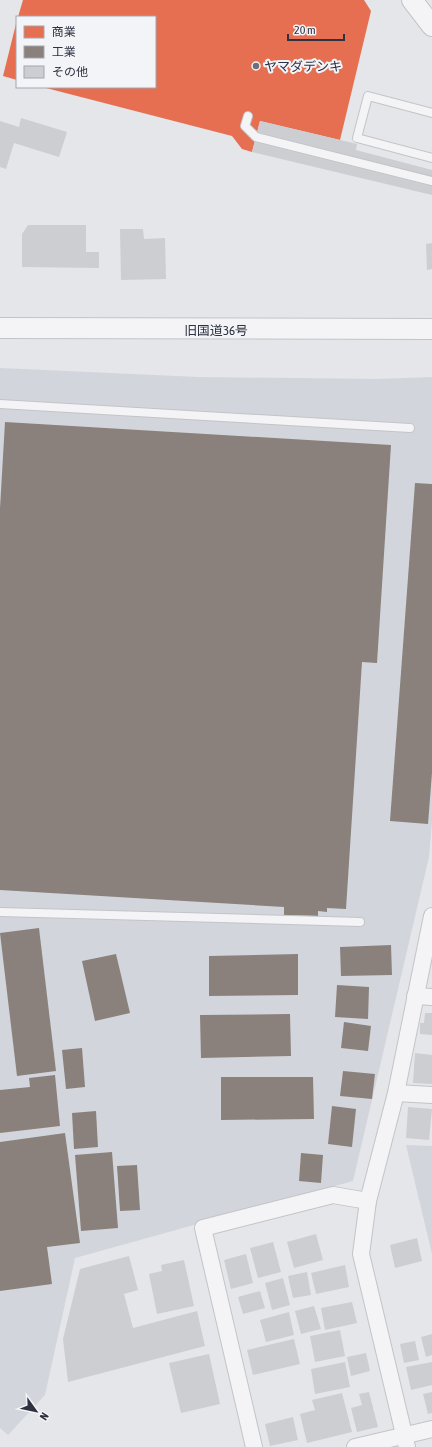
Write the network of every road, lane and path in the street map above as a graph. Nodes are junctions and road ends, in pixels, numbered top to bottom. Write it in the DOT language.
graph roads {
  1 [pos="412,0"];
  2 [pos="432,26"];
  3 [pos="432,113"];
  4 [pos="248,116"];
  5 [pos="432,158"];
  6 [pos="432,181"];
  7 [pos="0,328"];
  8 [pos="432,329"];
  9 [pos="0,404"];
  10 [pos="410,428"];
  11 [pos="0,912"];
  12 [pos="432,916"];
  13 [pos="360,922"];
  14 [pos="415,996"];
  15 [pos="432,997"];
  16 [pos="396,1093"];
  17 [pos="432,1096"];
  18 [pos="368,1201"];
  19 [pos="432,1429"];
  20 [pos="405,1441"];
  21 [pos="254,1447"];
  22 [pos="356,1447"];
  1 -- 2 [label="street"];
  3 -- 5 [label="lane"];
  4 -- 6 [label="lane"];
  7 -- 8 [label="street, 旧国道36号"];
  9 -- 10 [label="lane"];
  11 -- 13 [label="lane"];
  12 -- 14 [label="street"];
  14 -- 15 [label="street"];
  14 -- 16 [label="street"];
  16 -- 17 [label="street"];
  16 -- 18 [label="street"];
  18 -- 20 [label="street"];
  18 -- 21 [label="street"];
  19 -- 20 [label="street"];
  20 -- 22 [label="street"];
}
